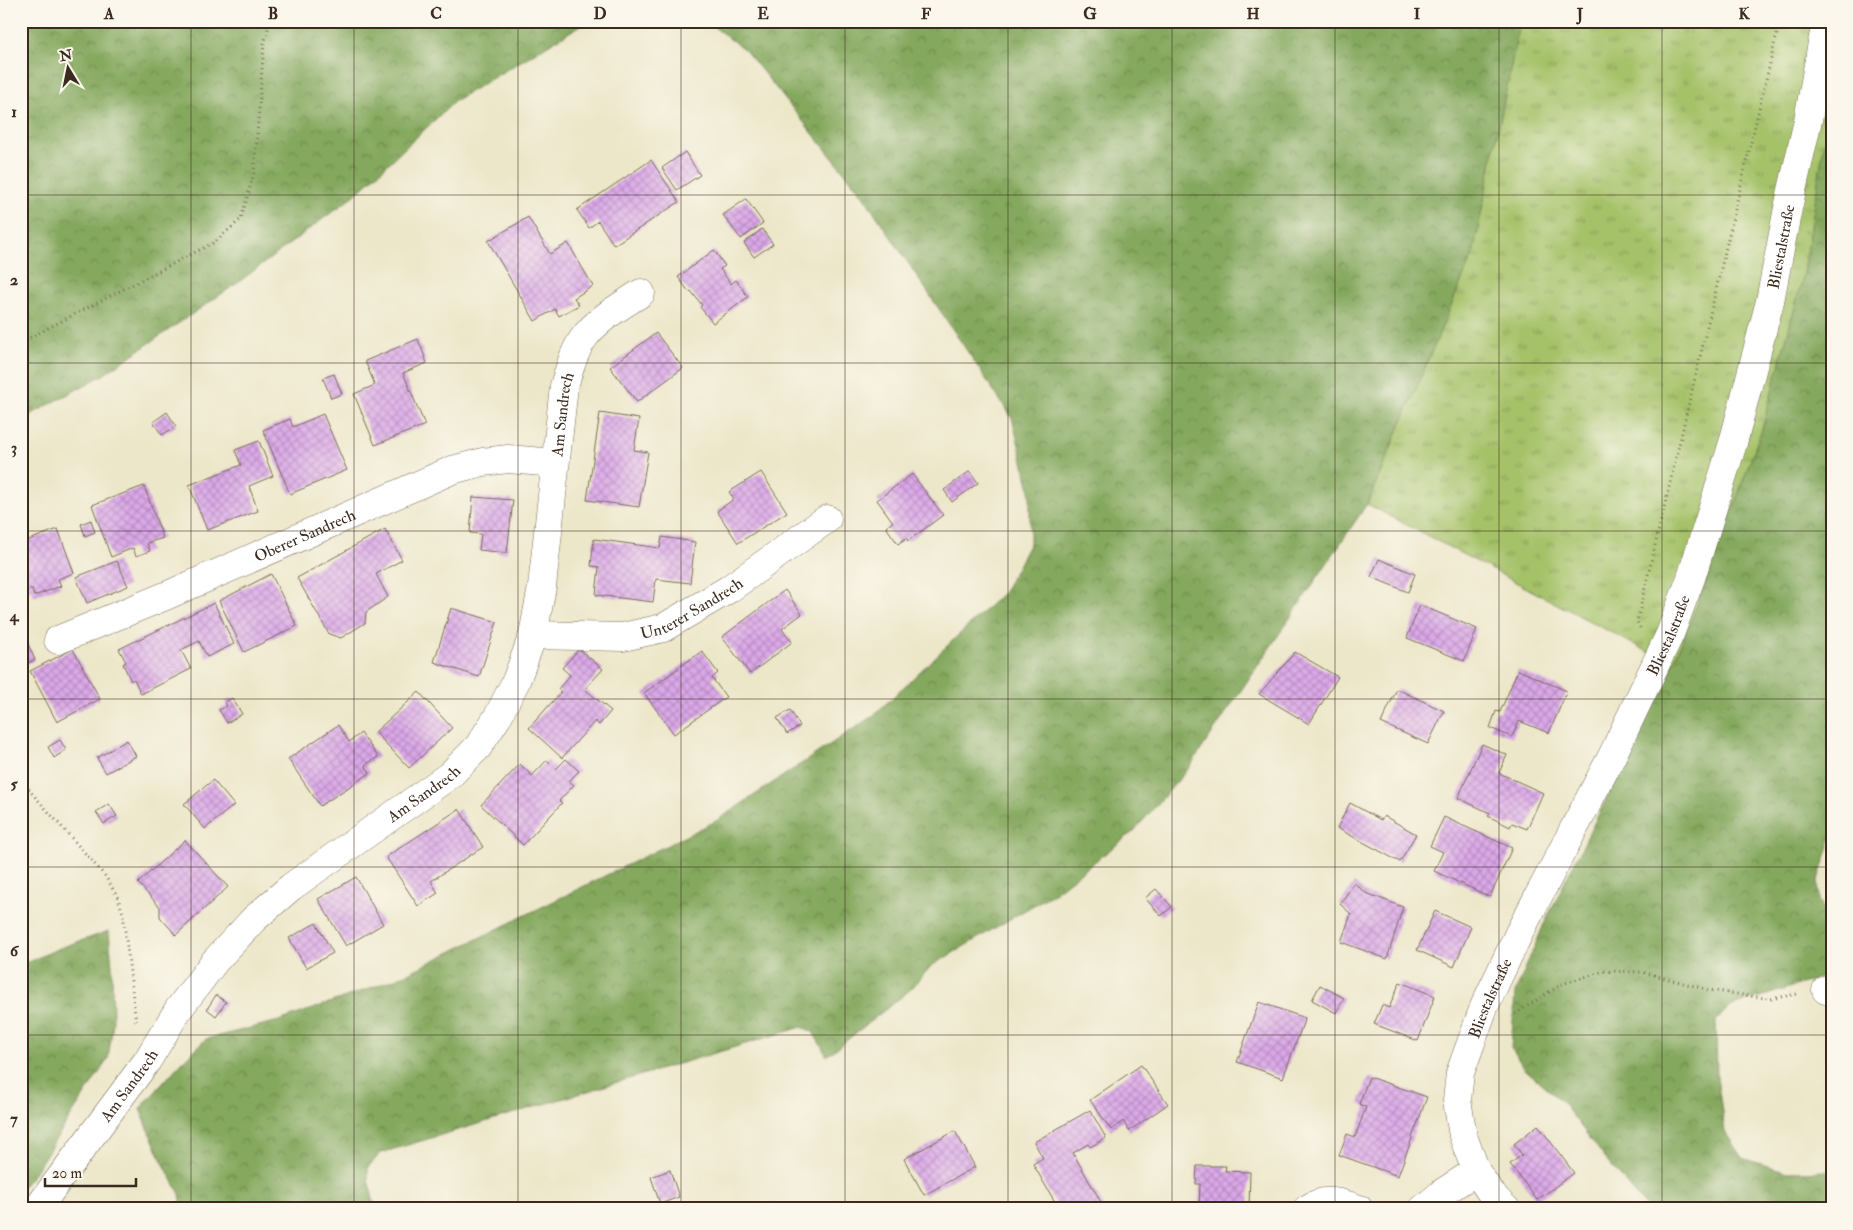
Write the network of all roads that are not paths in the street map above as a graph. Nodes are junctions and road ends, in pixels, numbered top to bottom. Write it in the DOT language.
graph roads {
  1 [pos="1826,21"];
  2 [pos="641,293"];
  3 [pos="555,463"];
  4 [pos="827,519"];
  5 [pos="534,635"];
  6 [pos="58,640"];
  7 [pos="1476,1171"];
  8 [pos="37,1209"];
  9 [pos="1307,1209"];
  10 [pos="1359,1209"];
  11 [pos="1423,1209"];
  12 [pos="1506,1209"];
  1 -- 7 [label="street, Bliestalstraße"];
  2 -- 3 [label="street, Am Sandrech"];
  3 -- 5 [label="street, Am Sandrech"];
  3 -- 6 [label="street, Oberer Sandrech"];
  4 -- 5 [label="street, Unterer Sandrech"];
  5 -- 8 [label="street, Am Sandrech"];
  7 -- 11 [label="street"];
  7 -- 12 [label="street, Bliestalstraße"];
  9 -- 10 [label="street"];
}
